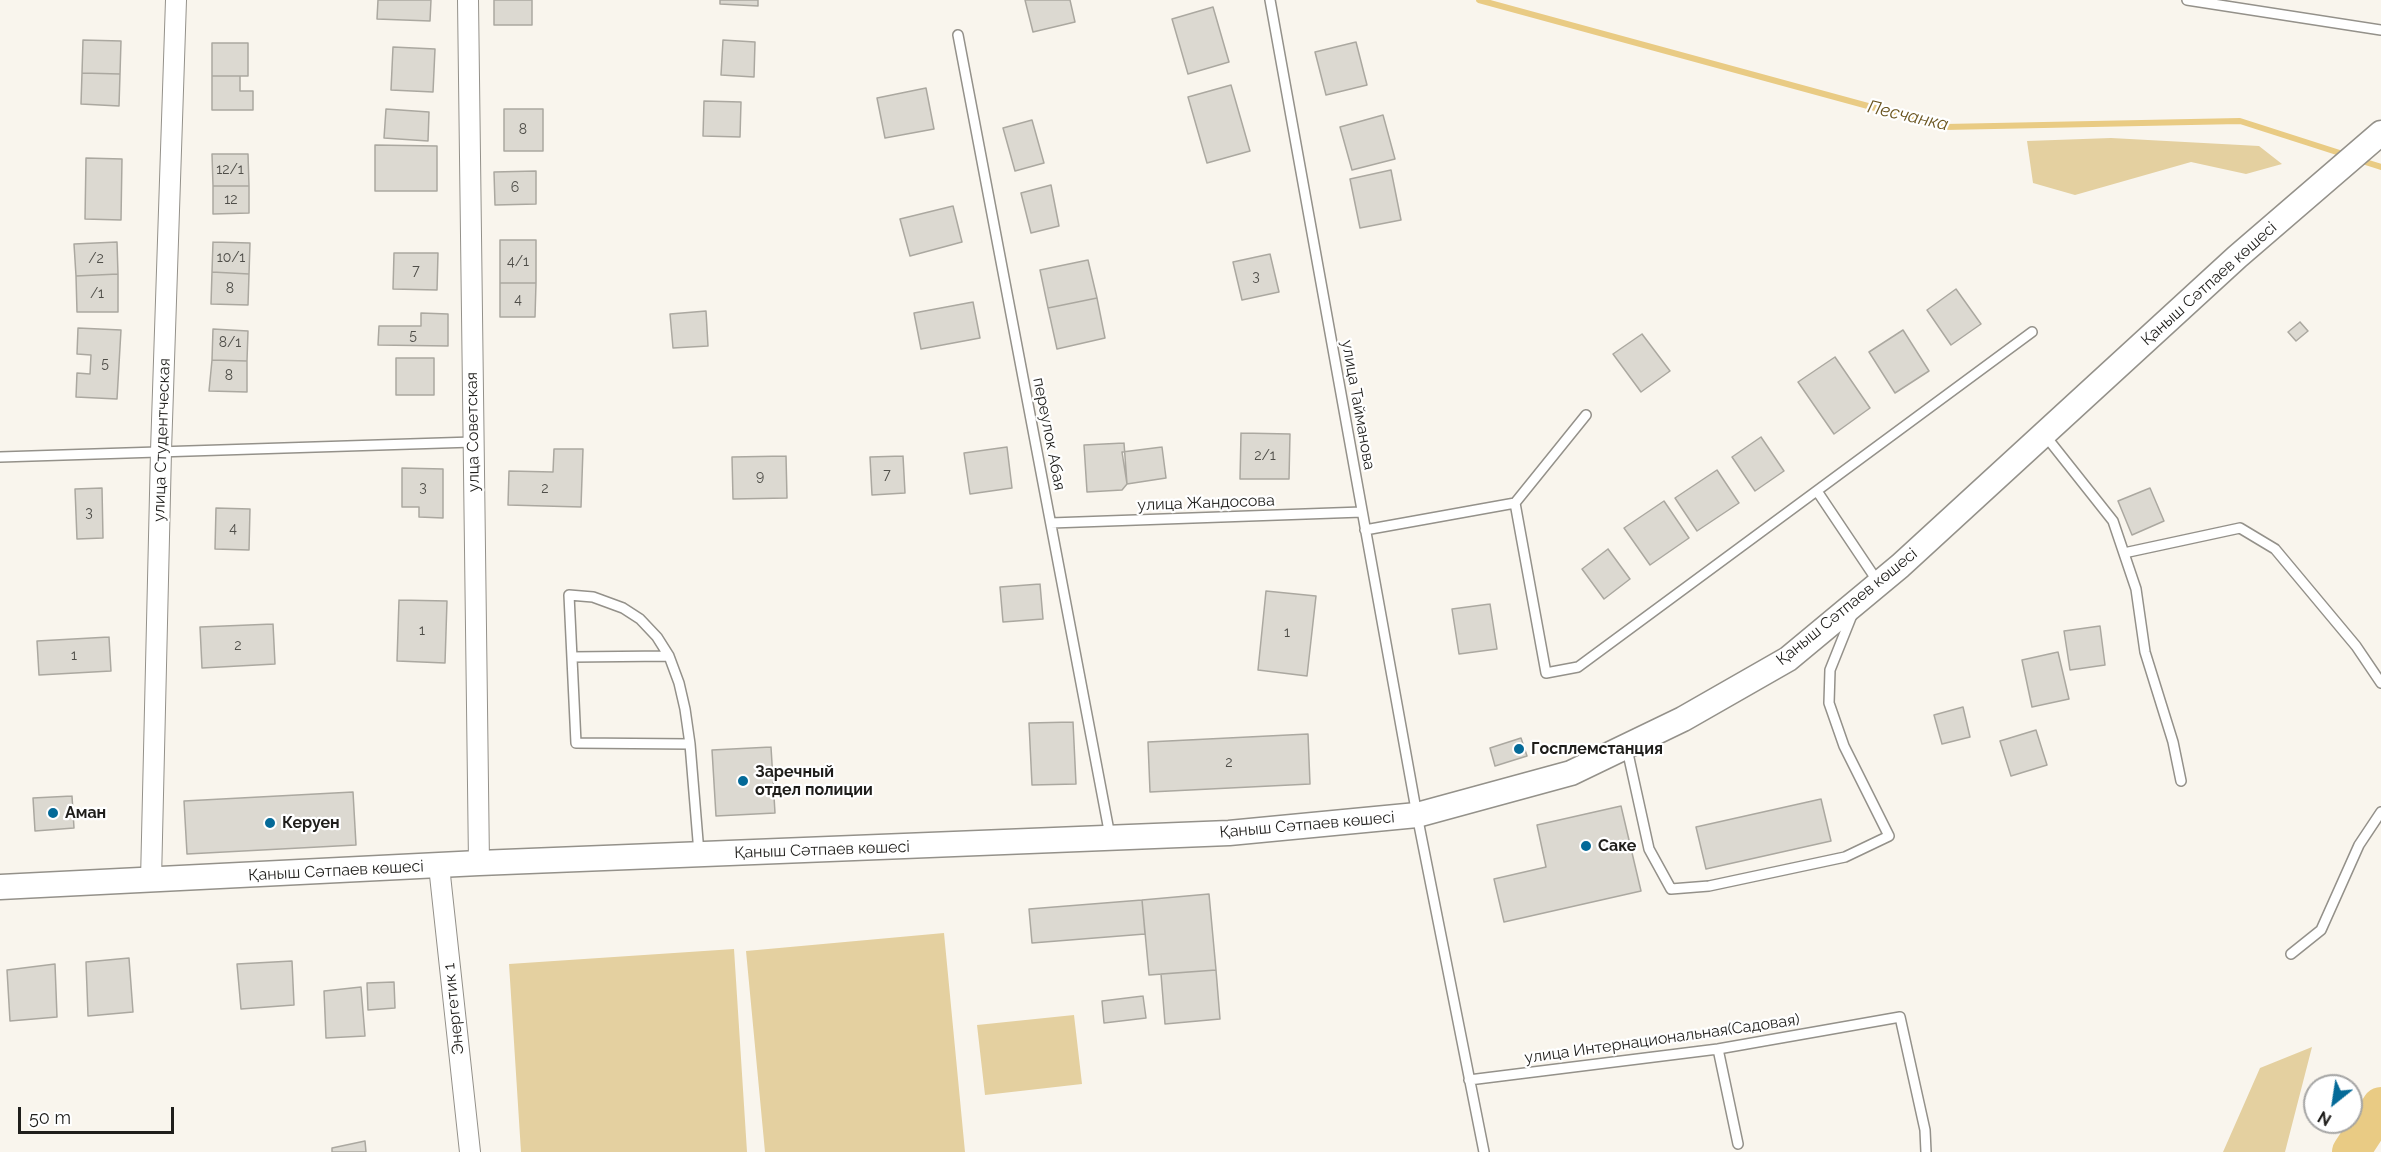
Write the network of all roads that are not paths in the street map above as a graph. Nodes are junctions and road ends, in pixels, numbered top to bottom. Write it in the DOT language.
graph roads {
  1 [pos="176,0"];
  2 [pos="468,0"];
  3 [pos="1270,0"];
  4 [pos="2187,0"];
  5 [pos="2381,30"];
  6 [pos="958,35"];
  7 [pos="2381,133"];
  8 [pos="2032,332"];
  9 [pos="1586,415"];
  10 [pos="2044,434"];
  11 [pos="473,442"];
  12 [pos="161,451"];
  13 [pos="0,457"];
  14 [pos="1817,491"];
  15 [pos="1515,503"];
  16 [pos="1362,512"];
  17 [pos="1051,524"];
  18 [pos="1365,530"];
  19 [pos="2124,553"];
  20 [pos="1880,584"];
  21 [pos="1858,602"];
  22 [pos="669,656"];
  23 [pos="572,657"];
  24 [pos="2381,683"];
  25 [pos="690,744"];
  26 [pos="1627,747"];
  27 [pos="2181,781"];
  28 [pos="2381,812"];
  29 [pos="1417,815"];
  30 [pos="1110,838"];
  31 [pos="699,854"];
  32 [pos="478,863"];
  33 [pos="439,866"];
  34 [pos="151,880"];
  35 [pos="0,887"];
  36 [pos="2291,954"];
  37 [pos="1718,1049"];
  38 [pos="1469,1080"];
  39 [pos="1738,1144"];
  40 [pos="470,1152"];
  41 [pos="1484,1152"];
  42 [pos="1926,1152"];
  1 -- 12 [label="street, улица Студентческая"];
  2 -- 11 [label="street, улца Советская"];
  3 -- 16 [label="lane, улица Тайманова"];
  4 -- 5 [label="lane"];
  6 -- 17 [label="lane, переулок Абая"];
  7 -- 10 [label="street, Қаныш Сәтпаев көшесі"];
  8 -- 14 [label="lane"];
  9 -- 15 [label="lane"];
  10 -- 19 [label="lane"];
  10 -- 20 [label="street, Қаныш Сәтпаев көшесі"];
  11 -- 12 [label="lane"];
  11 -- 32 [label="street, улца Советская"];
  12 -- 13 [label="lane"];
  12 -- 34 [label="street, улица Студентческая"];
  14 -- 15 [label="lane"];
  14 -- 20 [label="lane"];
  15 -- 18 [label="lane"];
  16 -- 17 [label="lane, улица Жандосова"];
  16 -- 18 [label="lane, улица Тайманова"];
  17 -- 30 [label="lane, переулок Абая"];
  18 -- 29 [label="lane, улица Тайманова"];
  19 -- 24 [label="lane"];
  19 -- 27 [label="lane"];
  20 -- 21 [label="street, Қаныш Сәтпаев көшесі"];
  21 -- 26 [label="street, Қаныш Сәтпаев көшесі"];
  21 -- 26 [label="lane"];
  22 -- 23 [label="lane"];
  22 -- 23 [label="lane"];
  22 -- 25 [label="lane"];
  23 -- 25 [label="lane"];
  25 -- 31 [label="lane"];
  26 -- 29 [label="street, Қаныш Сәтпаев көшесі"];
  28 -- 36 [label="lane"];
  29 -- 30 [label="street, Қаныш Сәтпаев көшесі"];
  29 -- 38 [label="lane, улица Тайманова"];
  30 -- 31 [label="street, Қаныш Сәтпаев көшесі"];
  31 -- 32 [label="street, Қаныш Сәтпаев көшесі"];
  32 -- 33 [label="street, Қаныш Сәтпаев көшесі"];
  33 -- 34 [label="street, Қаныш Сәтпаев көшесі"];
  33 -- 40 [label="street, Энергетик 1"];
  34 -- 35 [label="street, Қаныш Сәтпаев көшесі"];
  37 -- 38 [label="lane, улица Интернациональная(Садовая)"];
  37 -- 39 [label="lane"];
  37 -- 42 [label="lane, улица Интернациональная(Садовая)"];
  38 -- 41 [label="lane, улица Тайманова"];
}
